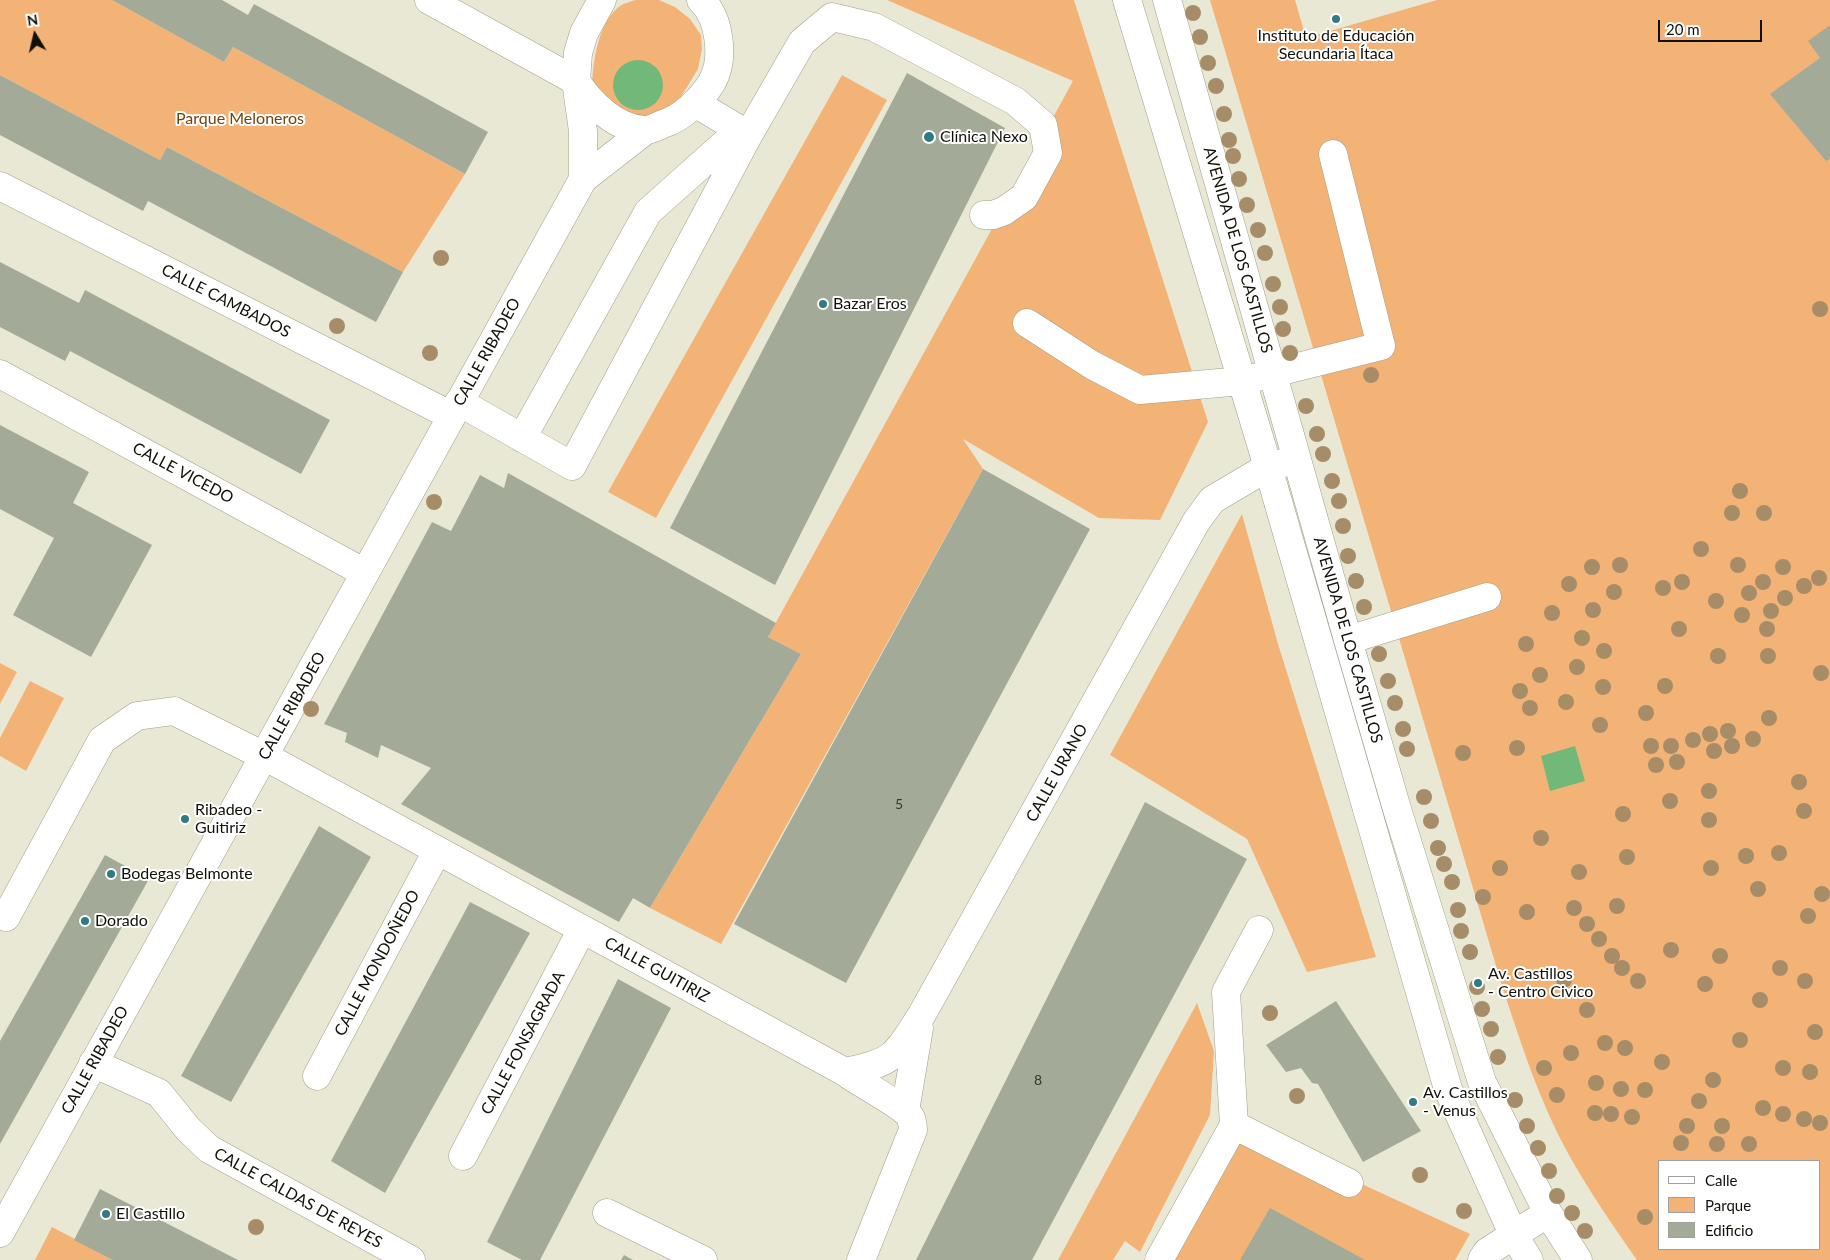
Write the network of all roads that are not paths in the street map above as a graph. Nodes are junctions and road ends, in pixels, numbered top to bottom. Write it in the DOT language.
graph roads {
  1 [pos="429,0"];
  2 [pos="602,0"];
  3 [pos="1127,0"];
  4 [pos="1167,0"];
  5 [pos="707,3"];
  6 [pos="576,81"];
  7 [pos="695,103"];
  8 [pos="646,130"];
  9 [pos="745,132"];
  10 [pos="1333,154"];
  11 [pos="583,179"];
  12 [pos="0,186"];
  13 [pos="984,215"];
  14 [pos="1027,323"];
  15 [pos="1273,373"];
  16 [pos="0,374"];
  17 [pos="1242,381"];
  18 [pos="456,409"];
  19 [pos="522,438"];
  20 [pos="1297,459"];
  21 [pos="1268,467"];
  22 [pos="365,573"];
  23 [pos="1487,598"];
  24 [pos="1348,640"];
  25 [pos="264,756"];
  26 [pos="437,850"];
  27 [pos="2,920"];
  28 [pos="582,929"];
  29 [pos="1259,930"];
  30 [pos="921,1016"];
  31 [pos="93,1063"];
  32 [pos="845,1072"];
  33 [pos="317,1076"];
  34 [pos="905,1111"];
  35 [pos="1234,1125"];
  36 [pos="463,1156"];
  37 [pos="1349,1182"];
  38 [pos="607,1213"];
  39 [pos="1548,1213"];
  40 [pos="0,1233"];
  41 [pos="1513,1234"];
  42 [pos="411,1260"];
  43 [pos="703,1260"];
  44 [pos="861,1260"];
  45 [pos="1159,1260"];
  46 [pos="1482,1260"];
  47 [pos="1530,1260"];
  48 [pos="1578,1260"];
  1 -- 6 [label="street"];
  2 -- 6 [label="street, CALLE RIBADEO"];
  3 -- 17 [label="street, AVENIDA DE LOS CASTILLOS"];
  4 -- 15 [label="street, AVENIDA DE LOS CASTILLOS"];
  5 -- 7 [label="street"];
  6 -- 8 [label="street"];
  6 -- 11 [label="street, CALLE RIBADEO"];
  7 -- 8 [label="street"];
  7 -- 9 [label="street"];
  8 -- 11 [label="street, CALLE RIBADEO"];
  9 -- 13 [label="street"];
  9 -- 19 [label="street"];
  9 -- 19 [label="street, CALLE CAMBADOS"];
  10 -- 15 [label="street"];
  11 -- 18 [label="street, CALLE RIBADEO"];
  12 -- 18 [label="street, CALLE CAMBADOS"];
  14 -- 17 [label="street"];
  15 -- 17 [label="street"];
  15 -- 20 [label="street, AVENIDA DE LOS CASTILLOS"];
  16 -- 22 [label="street, CALLE VICEDO"];
  17 -- 21 [label="street, AVENIDA DE LOS CASTILLOS"];
  18 -- 19 [label="street, CALLE CAMBADOS"];
  18 -- 22 [label="street, CALLE RIBADEO"];
  20 -- 21 [label="street, CALLE URANO"];
  20 -- 24 [label="street, AVENIDA DE LOS CASTILLOS"];
  21 -- 30 [label="street, CALLE URANO"];
  21 -- 41 [label="street, AVENIDA DE LOS CASTILLOS"];
  22 -- 25 [label="street, CALLE RIBADEO"];
  23 -- 24 [label="street"];
  24 -- 39 [label="street, AVENIDA DE LOS CASTILLOS"];
  25 -- 26 [label="street, CALLE GUITIRIZ"];
  25 -- 27 [label="street, CALLE GUITIRIZ"];
  25 -- 31 [label="street, CALLE RIBADEO"];
  26 -- 28 [label="street, CALLE GUITIRIZ"];
  26 -- 33 [label="street, CALLE MONDOÑEDO"];
  28 -- 32 [label="street, CALLE GUITIRIZ"];
  28 -- 36 [label="street, CALLE FONSAGRADA"];
  29 -- 35 [label="street"];
  30 -- 32 [label="street, CALLE URANO"];
  30 -- 34 [label="street"];
  31 -- 40 [label="street, CALLE RIBADEO"];
  31 -- 42 [label="street, CALLE CALDAS DE REYES"];
  32 -- 34 [label="street, CALLE GUITIRIZ"];
  34 -- 44 [label="street"];
  35 -- 37 [label="street"];
  35 -- 45 [label="street"];
  38 -- 43 [label="street"];
  39 -- 41 [label="street"];
  39 -- 48 [label="street, AVENIDA DE LOS CASTILLOS"];
  41 -- 46 [label="street"];
  41 -- 47 [label="street, AVENIDA DE LOS CASTILLOS"];
}
